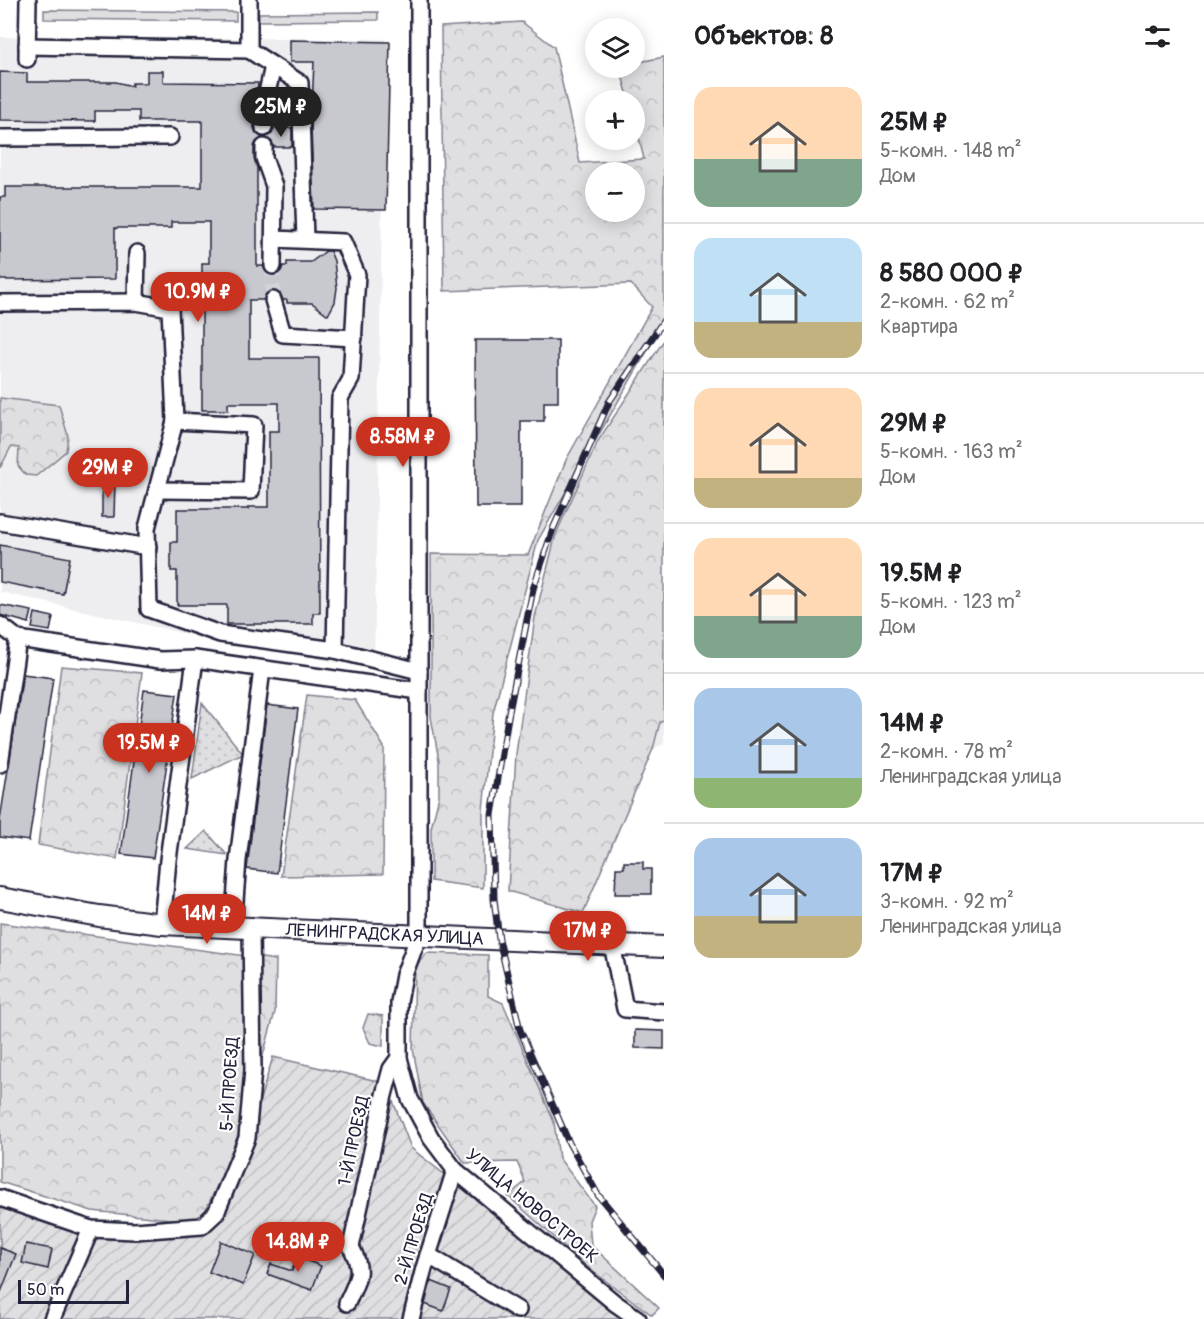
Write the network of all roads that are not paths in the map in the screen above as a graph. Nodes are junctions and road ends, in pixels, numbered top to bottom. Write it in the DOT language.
graph roads {
  1 [pos="28,0"];
  2 [pos="249,0"];
  3 [pos="419,0"];
  4 [pos="249,50"];
  5 [pos="273,66"];
  6 [pos="264,128"];
  7 [pos="170,137"];
  8 [pos="0,138"];
  9 [pos="264,147"];
  10 [pos="274,239"];
  11 [pos="305,239"];
  12 [pos="137,253"];
  13 [pos="273,266"];
  14 [pos="273,300"];
  15 [pos="136,302"];
  16 [pos="0,303"];
  17 [pos="354,338"];
  18 [pos="175,421"];
  19 [pos="157,490"];
  20 [pos="0,522"];
  21 [pos="148,547"];
  22 [pos="0,625"];
  23 [pos="18,639"];
  24 [pos="335,650"];
  25 [pos="195,659"];
  26 [pos="262,669"];
  27 [pos="419,671"];
  28 [pos="5,685"];
  29 [pos="419,691"];
  30 [pos="0,764"];
  31 [pos="0,898"];
  32 [pos="162,924"];
  33 [pos="242,928"];
  34 [pos="419,935"];
  35 [pos="612,944"];
  36 [pos="664,947"];
  37 [pos="664,1012"];
  38 [pos="399,1058"];
  39 [pos="455,1170"];
  40 [pos="0,1198"];
  41 [pos="91,1228"];
  42 [pos="428,1254"];
  43 [pos="347,1303"];
  44 [pos="518,1310"];
  45 [pos="621,1313"];
  46 [pos="52,1319"];
  47 [pos="411,1319"];
  48 [pos="638,1319"];
  1 -- 4 [label="street"];
  2 -- 4 [label="street"];
  3 -- 27 [label="street"];
  4 -- 5 [label="street"];
  5 -- 6 [label="street"];
  5 -- 11 [label="street"];
  7 -- 8 [label="street"];
  9 -- 10 [label="street"];
  10 -- 11 [label="street"];
  10 -- 13 [label="street"];
  11 -- 17 [label="street"];
  12 -- 15 [label="street"];
  14 -- 17 [label="street"];
  15 -- 16 [label="street"];
  15 -- 18 [label="street"];
  17 -- 24 [label="street"];
  18 -- 19 [label="street"];
  18 -- 19 [label="street"];
  19 -- 21 [label="street"];
  20 -- 21 [label="street"];
  21 -- 24 [label="street"];
  22 -- 23 [label="street"];
  23 -- 25 [label="street"];
  23 -- 28 [label="street"];
  24 -- 27 [label="street"];
  25 -- 26 [label="street"];
  25 -- 32 [label="street"];
  26 -- 29 [label="street"];
  26 -- 33 [label="street, 5-Й ПРОЕЗД"];
  27 -- 29 [label="street"];
  28 -- 30 [label="street"];
  29 -- 34 [label="street"];
  31 -- 32 [label="main road, ЛЕНИНГРАДСКАЯ УЛИЦА"];
  32 -- 33 [label="main road, ЛЕНИНГРАДСКАЯ УЛИЦА"];
  33 -- 34 [label="main road, ЛЕНИНГРАДСКАЯ УЛИЦА"];
  33 -- 41 [label="street, 5-Й ПРОЕЗД"];
  34 -- 35 [label="main road, ЛЕНИНГРАДСКАЯ УЛИЦА"];
  34 -- 38 [label="street, УЛИЦА НОВОСТРОЕК"];
  35 -- 36 [label="main road, ЛЕНИНГРАДСКАЯ УЛИЦА"];
  35 -- 37 [label="street"];
  38 -- 39 [label="street, УЛИЦА НОВОСТРОЕК"];
  38 -- 43 [label="street, 1-Й ПРОЕЗД"];
  39 -- 42 [label="street, 2-Й ПРОЕЗД"];
  39 -- 45 [label="street, УЛИЦА НОВОСТРОЕК"];
  40 -- 41 [label="street, 5-Й ПРОЕЗД"];
  41 -- 46 [label="street"];
  42 -- 44 [label="street"];
  42 -- 47 [label="street, 2-Й ПРОЕЗД"];
  45 -- 48 [label="street, УЛИЦА НОВОСТРОЕК"];
}
